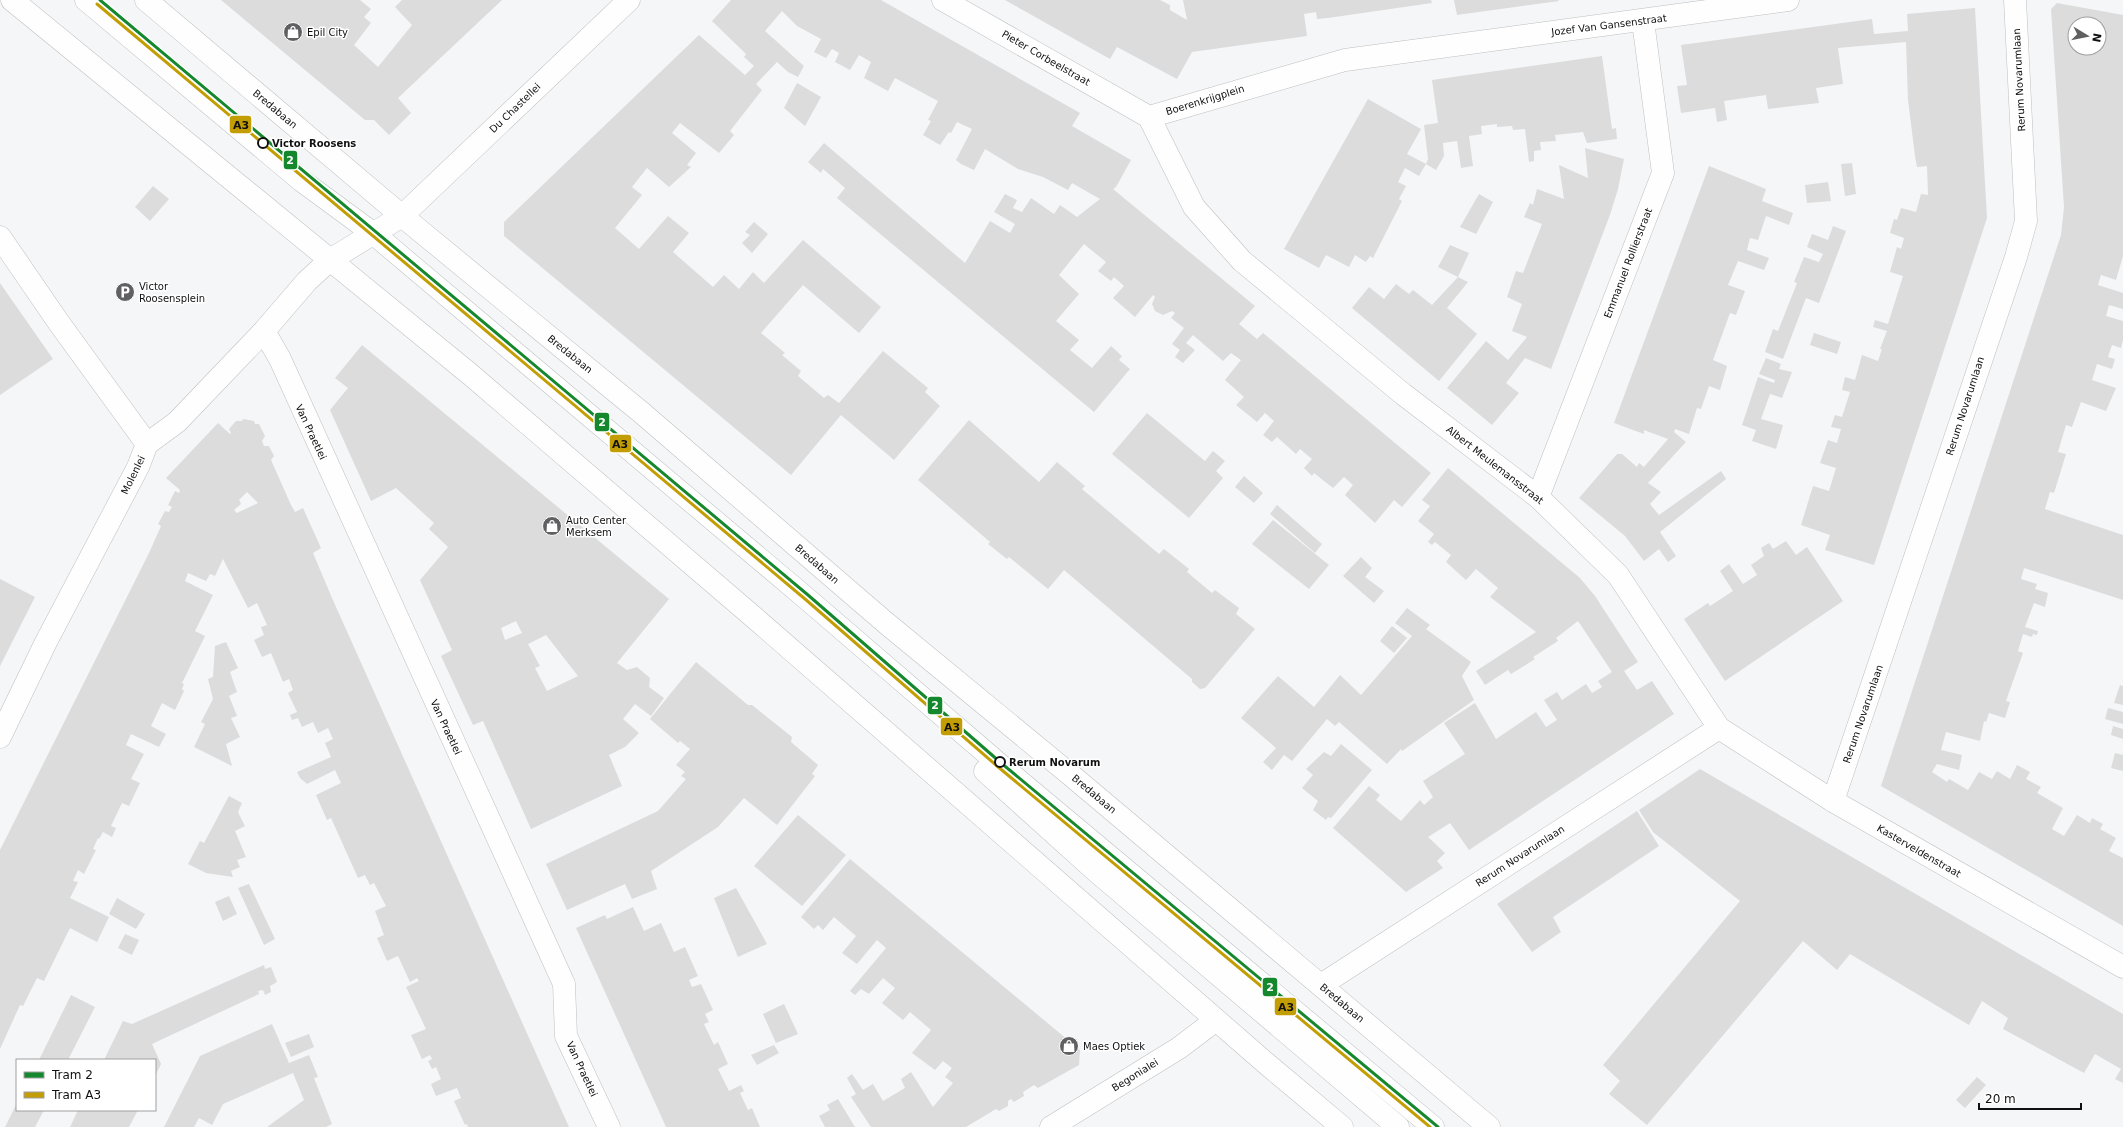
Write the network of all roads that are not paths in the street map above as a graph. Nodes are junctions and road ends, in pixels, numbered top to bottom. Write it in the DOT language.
graph roads {
  1 [pos="12,0"];
  2 [pos="86,0"];
  3 [pos="146,0"];
  4 [pos="629,0"];
  5 [pos="943,0"];
  6 [pos="1788,0"];
  7 [pos="2015,0"];
  8 [pos="1643,21"];
  9 [pos="1429,47"];
  10 [pos="1149,117"];
  11 [pos="402,216"];
  12 [pos="0,237"];
  13 [pos="368,237"];
  14 [pos="330,260"];
  15 [pos="264,331"];
  16 [pos="148,444"];
  17 [pos="1538,497"];
  18 [pos="1719,728"];
  19 [pos="0,737"];
  20 [pos="1832,801"];
  21 [pos="2123,967"];
  22 [pos="1321,985"];
  23 [pos="1216,1020"];
  24 [pos="609,1127"];
  25 [pos="1051,1127"];
  26 [pos="1342,1127"];
  27 [pos="1398,1127"];
  28 [pos="1434,1127"];
  29 [pos="1489,1127"];
  1 -- 14 [label="street"];
  2 -- 13 [label="street"];
  3 -- 11 [label="street, Bredabaan"];
  4 -- 11 [label="street, Du Chastellei"];
  5 -- 10 [label="street, Pieter Corbeelstraat"];
  6 -- 8 [label="street, Jozef Van Gansenstraat"];
  7 -- 20 [label="street, Rerum Novarumlaan"];
  8 -- 9 [label="street, Jozef Van Gansenstraat"];
  8 -- 17 [label="street, Emmanuel Rollierstraat"];
  9 -- 10 [label="street, Boerenkrijgplein"];
  10 -- 17 [label="street, Albert Meulemansstraat"];
  11 -- 13 [label="street, Du Chastellei"];
  11 -- 22 [label="street, Bredabaan"];
  12 -- 16 [label="street"];
  13 -- 14 [label="street, Molenlei"];
  13 -- 27 [label="street"];
  13 -- 28 [label="street"];
  14 -- 15 [label="street, Molenlei"];
  14 -- 23 [label="street"];
  15 -- 16 [label="street, Molenlei"];
  15 -- 24 [label="street, Van Praetlei"];
  16 -- 19 [label="street, Molenlei"];
  17 -- 18 [label="street, Albert Meulemansstraat"];
  18 -- 20 [label="street, Kasterveldenstraat"];
  18 -- 22 [label="street, Rerum Novarumlaan"];
  20 -- 21 [label="street, Kasterveldenstraat"];
  22 -- 29 [label="street, Bredabaan"];
  23 -- 25 [label="street, Begonialei"];
  23 -- 26 [label="street"];
}
